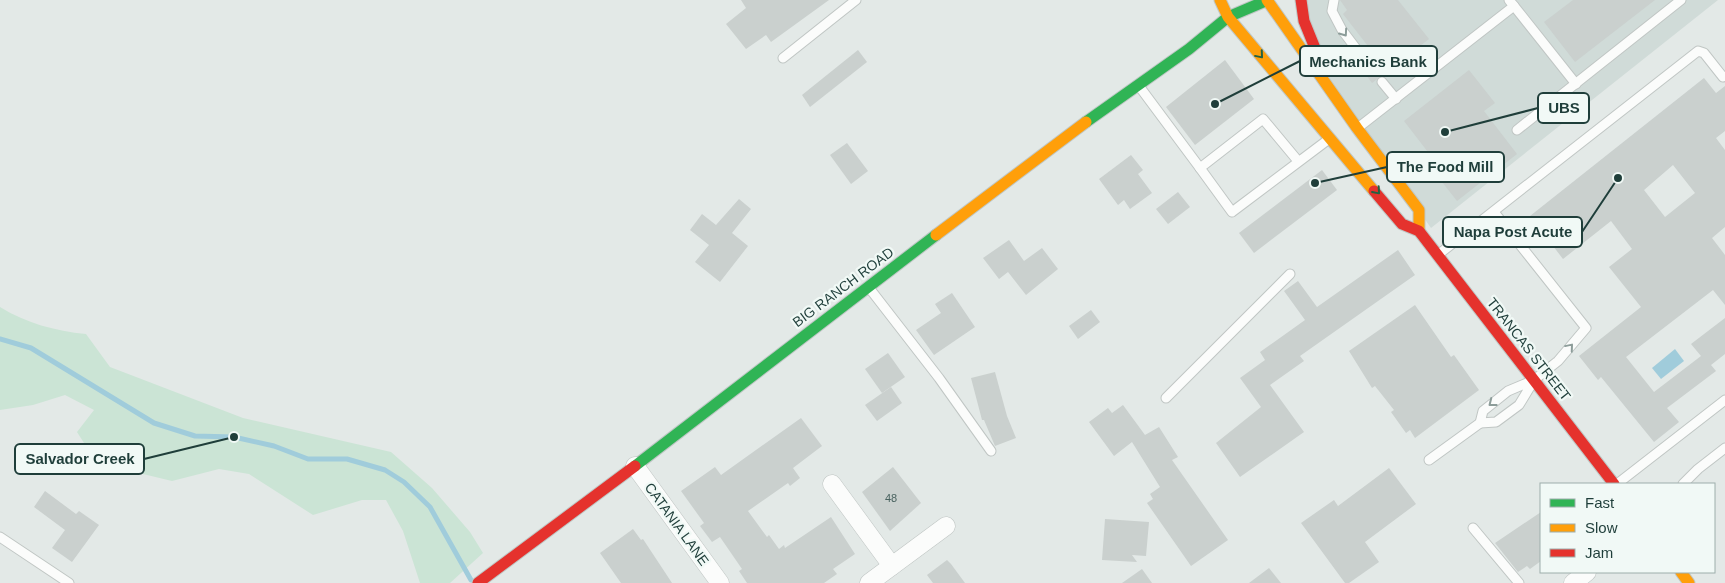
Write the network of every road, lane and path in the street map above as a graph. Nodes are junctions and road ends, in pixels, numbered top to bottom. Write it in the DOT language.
graph roads {
  1 [pos="856,0"];
  2 [pos="1220,0"];
  3 [pos="1240,0"];
  4 [pos="1267,0"];
  5 [pos="1301,0"];
  6 [pos="1334,0"];
  7 [pos="1681,0"];
  8 [pos="845,3"];
  9 [pos="1511,3"];
  10 [pos="1228,17"];
  11 [pos="783,58"];
  12 [pos="1367,63"];
  13 [pos="1723,77"];
  14 [pos="1382,82"];
  15 [pos="1576,84"];
  16 [pos="1138,85"];
  17 [pos="1396,98"];
  18 [pos="1357,128"];
  19 [pos="1517,130"];
  20 [pos="1332,137"];
  21 [pos="1298,161"];
  22 [pos="1200,168"];
  23 [pos="1494,212"];
  24 [pos="1420,231"];
  25 [pos="1437,256"];
  26 [pos="1290,274"];
  27 [pos="868,287"];
  28 [pos="1534,380"];
  29 [pos="1166,398"];
  30 [pos="1725,400"];
  31 [pos="1480,422"];
  32 [pos="1725,448"];
  33 [pos="991,451"];
  34 [pos="1430,460"];
  35 [pos="635,466"];
  36 [pos="1615,483"];
  37 [pos="1617,483"];
  38 [pos="1685,483"];
  39 [pos="832,484"];
  40 [pos="946,526"];
  41 [pos="1473,528"];
  42 [pos="0,536"];
  43 [pos="892,566"];
  44 [pos="1586,573"];
  45 [pos="481,581"];
  46 [pos="69,583"];
  47 [pos="720,583"];
  48 [pos="869,583"];
  49 [pos="1519,583"];
  50 [pos="1573,583"];
  1 -- 8 [label="lane"];
  2 -- 10 [label="main road, TRANCAS STREET"];
  3 -- 10 [label="main road"];
  4 -- 10 [label="main road"];
  4 -- 18 [label="main road, TRANCAS STREET"];
  5 -- 18 [label="main road"];
  6 -- 12 [label="lane, one-way"];
  7 -- 15 [label="lane"];
  8 -- 11 [label="lane"];
  9 -- 15 [label="lane"];
  9 -- 17 [label="lane"];
  10 -- 16 [label="main road, BIG RANCH ROAD"];
  10 -- 20 [label="main road, TRANCAS STREET, one-way"];
  13 -- 23 [label="lane"];
  14 -- 17 [label="lane"];
  15 -- 19 [label="lane"];
  16 -- 22 [label="lane"];
  16 -- 27 [label="main road, BIG RANCH ROAD"];
  17 -- 18 [label="lane"];
  18 -- 24 [label="main road, TRANCAS STREET"];
  20 -- 21 [label="lane"];
  20 -- 24 [label="main road, TRANCAS STREET, one-way"];
  21 -- 22 [label="lane"];
  21 -- 22 [label="lane"];
  23 -- 25 [label="lane"];
  28 -- 23 [label="lane, one-way"];
  24 -- 25 [label="main road, TRANCAS STREET"];
  25 -- 28 [label="main road, TRANCAS STREET"];
  26 -- 29 [label="lane"];
  27 -- 33 [label="lane"];
  27 -- 35 [label="main road, BIG RANCH ROAD"];
  28 -- 31 [label="lane, one-way"];
  28 -- 31 [label="lane"];
  28 -- 36 [label="main road, TRANCAS STREET"];
  30 -- 37 [label="lane"];
  31 -- 34 [label="lane"];
  32 -- 38 [label="lane"];
  35 -- 45 [label="main road, BIG RANCH ROAD"];
  35 -- 47 [label="street, CATANIA LANE"];
  39 -- 43 [label="street"];
  40 -- 43 [label="street"];
  41 -- 49 [label="lane"];
  42 -- 46 [label="lane"];
  43 -- 48 [label="street"];
  44 -- 50 [label="street"];
}
